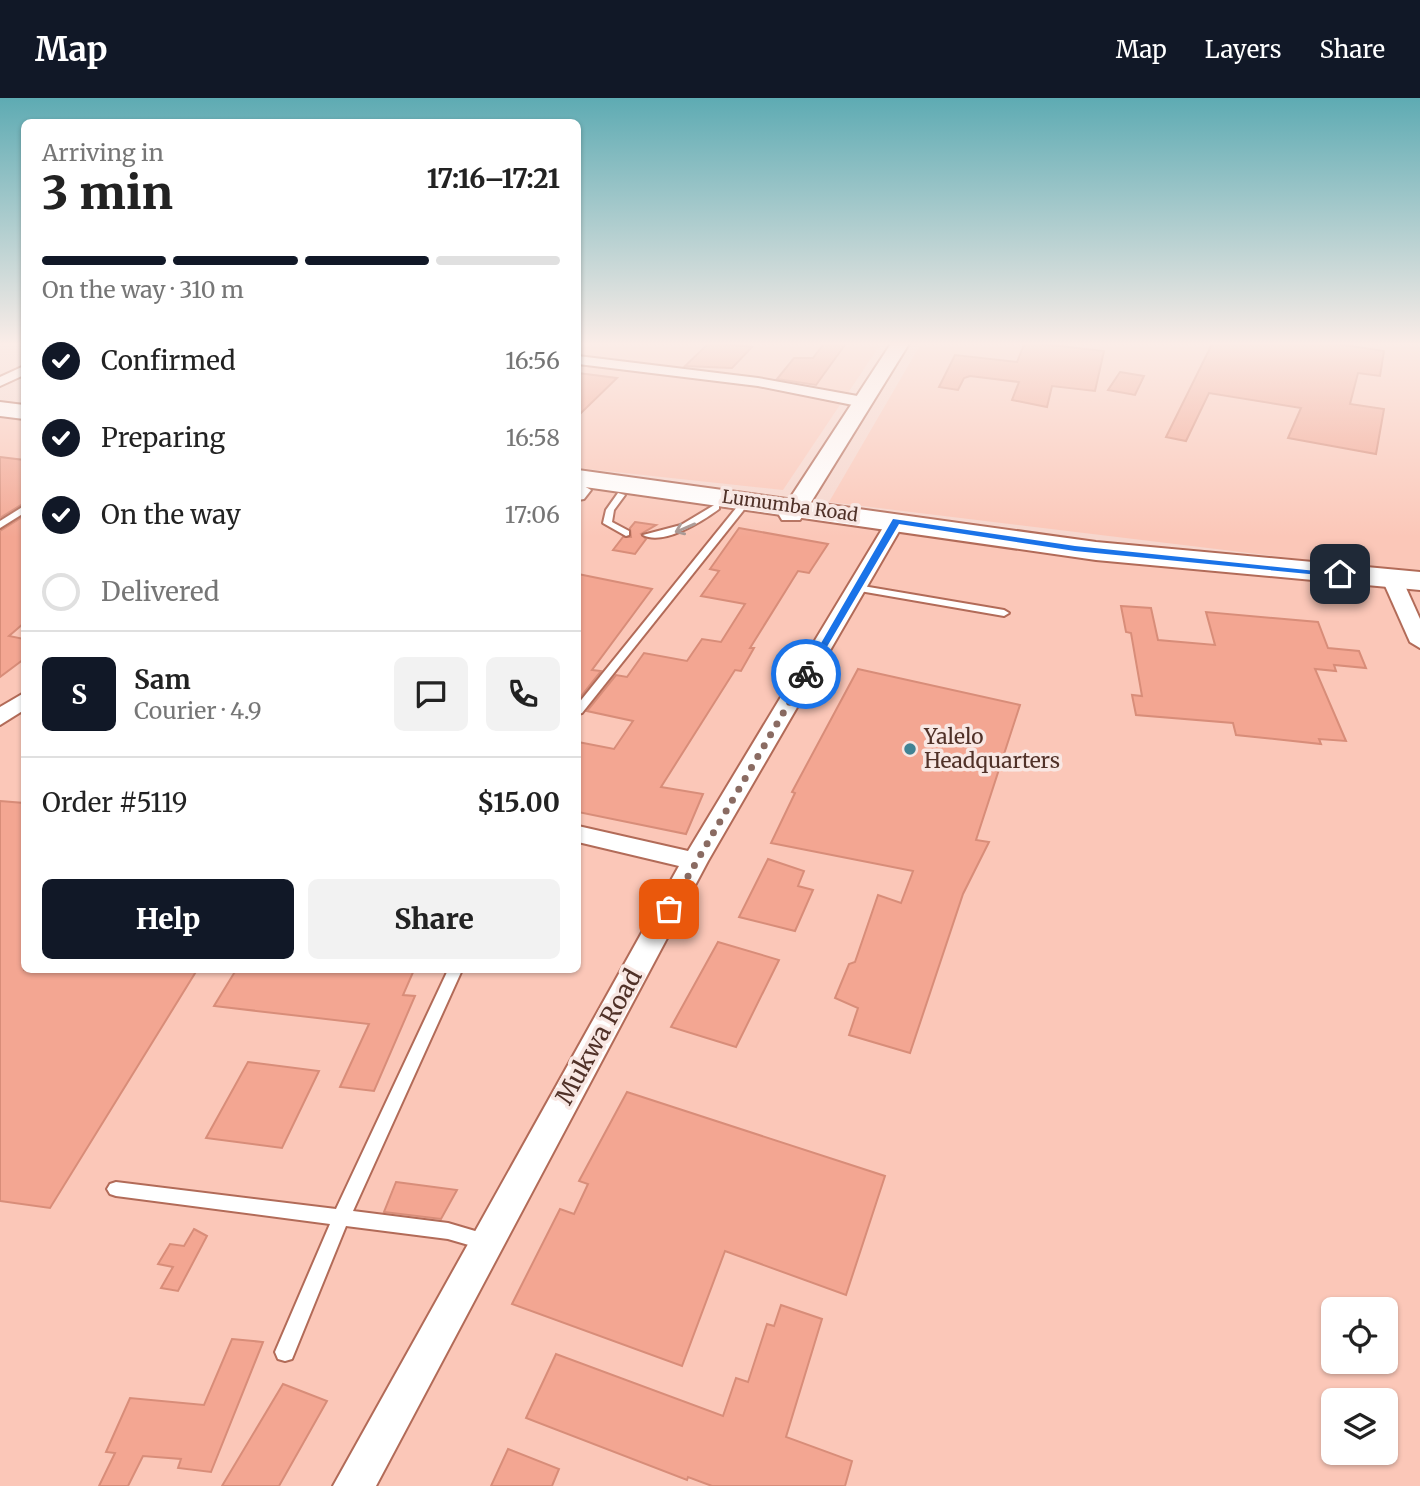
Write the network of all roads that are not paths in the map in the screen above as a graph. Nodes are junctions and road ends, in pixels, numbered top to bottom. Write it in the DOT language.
graph roads {
  1 [pos="860,407"];
  2 [pos="0,409"];
  3 [pos="21,412"];
  4 [pos="0,425"];
  5 [pos="21,428"];
  6 [pos="581,488"];
  7 [pos="581,488"];
  8 [pos="621,495"];
  9 [pos="728,508"];
  10 [pos="21,511"];
  11 [pos="794,511"];
  12 [pos="0,525"];
  13 [pos="894,525"];
  14 [pos="626,533"];
  15 [pos="648,535"];
  16 [pos="1407,583"];
  17 [pos="857,588"];
  18 [pos="1004,613"];
  19 [pos="1420,641"];
  20 [pos="21,702"];
  21 [pos="581,707"];
  22 [pos="0,718"];
  23 [pos="581,835"];
  24 [pos="695,861"];
  25 [pos="454,973"];
  26 [pos="116,1189"];
  27 [pos="341,1218"];
  28 [pos="487,1242"];
  29 [pos="285,1352"];
  30 [pos="354,1486"];
  1 -- 11 [label="street"];
  2 -- 3 [label="main road"];
  4 -- 5 [label="main road"];
  6 -- 11 [label="main road, Lumumba Road"];
  7 -- 8 [label="main road, Lumumba Road"];
  8 -- 9 [label="main road, Lumumba Road"];
  8 -- 14 [label="lane"];
  9 -- 11 [label="main road, Lumumba Road"];
  9 -- 15 [label="lane, one-way"];
  9 -- 21 [label="lane"];
  10 -- 12 [label="lane"];
  11 -- 13 [label="main road, Lumumba Road"];
  13 -- 16 [label="main road, Lumumba Road"];
  13 -- 17 [label="street, Mukwa Road"];
  16 -- 19 [label="street"];
  17 -- 18 [label="lane"];
  17 -- 24 [label="street, Mukwa Road"];
  20 -- 22 [label="street"];
  23 -- 24 [label="street"];
  24 -- 28 [label="street, Mukwa Road"];
  25 -- 27 [label="lane"];
  26 -- 27 [label="lane"];
  27 -- 28 [label="lane"];
  27 -- 29 [label="lane"];
  28 -- 30 [label="street, Mukwa Road"];
}
